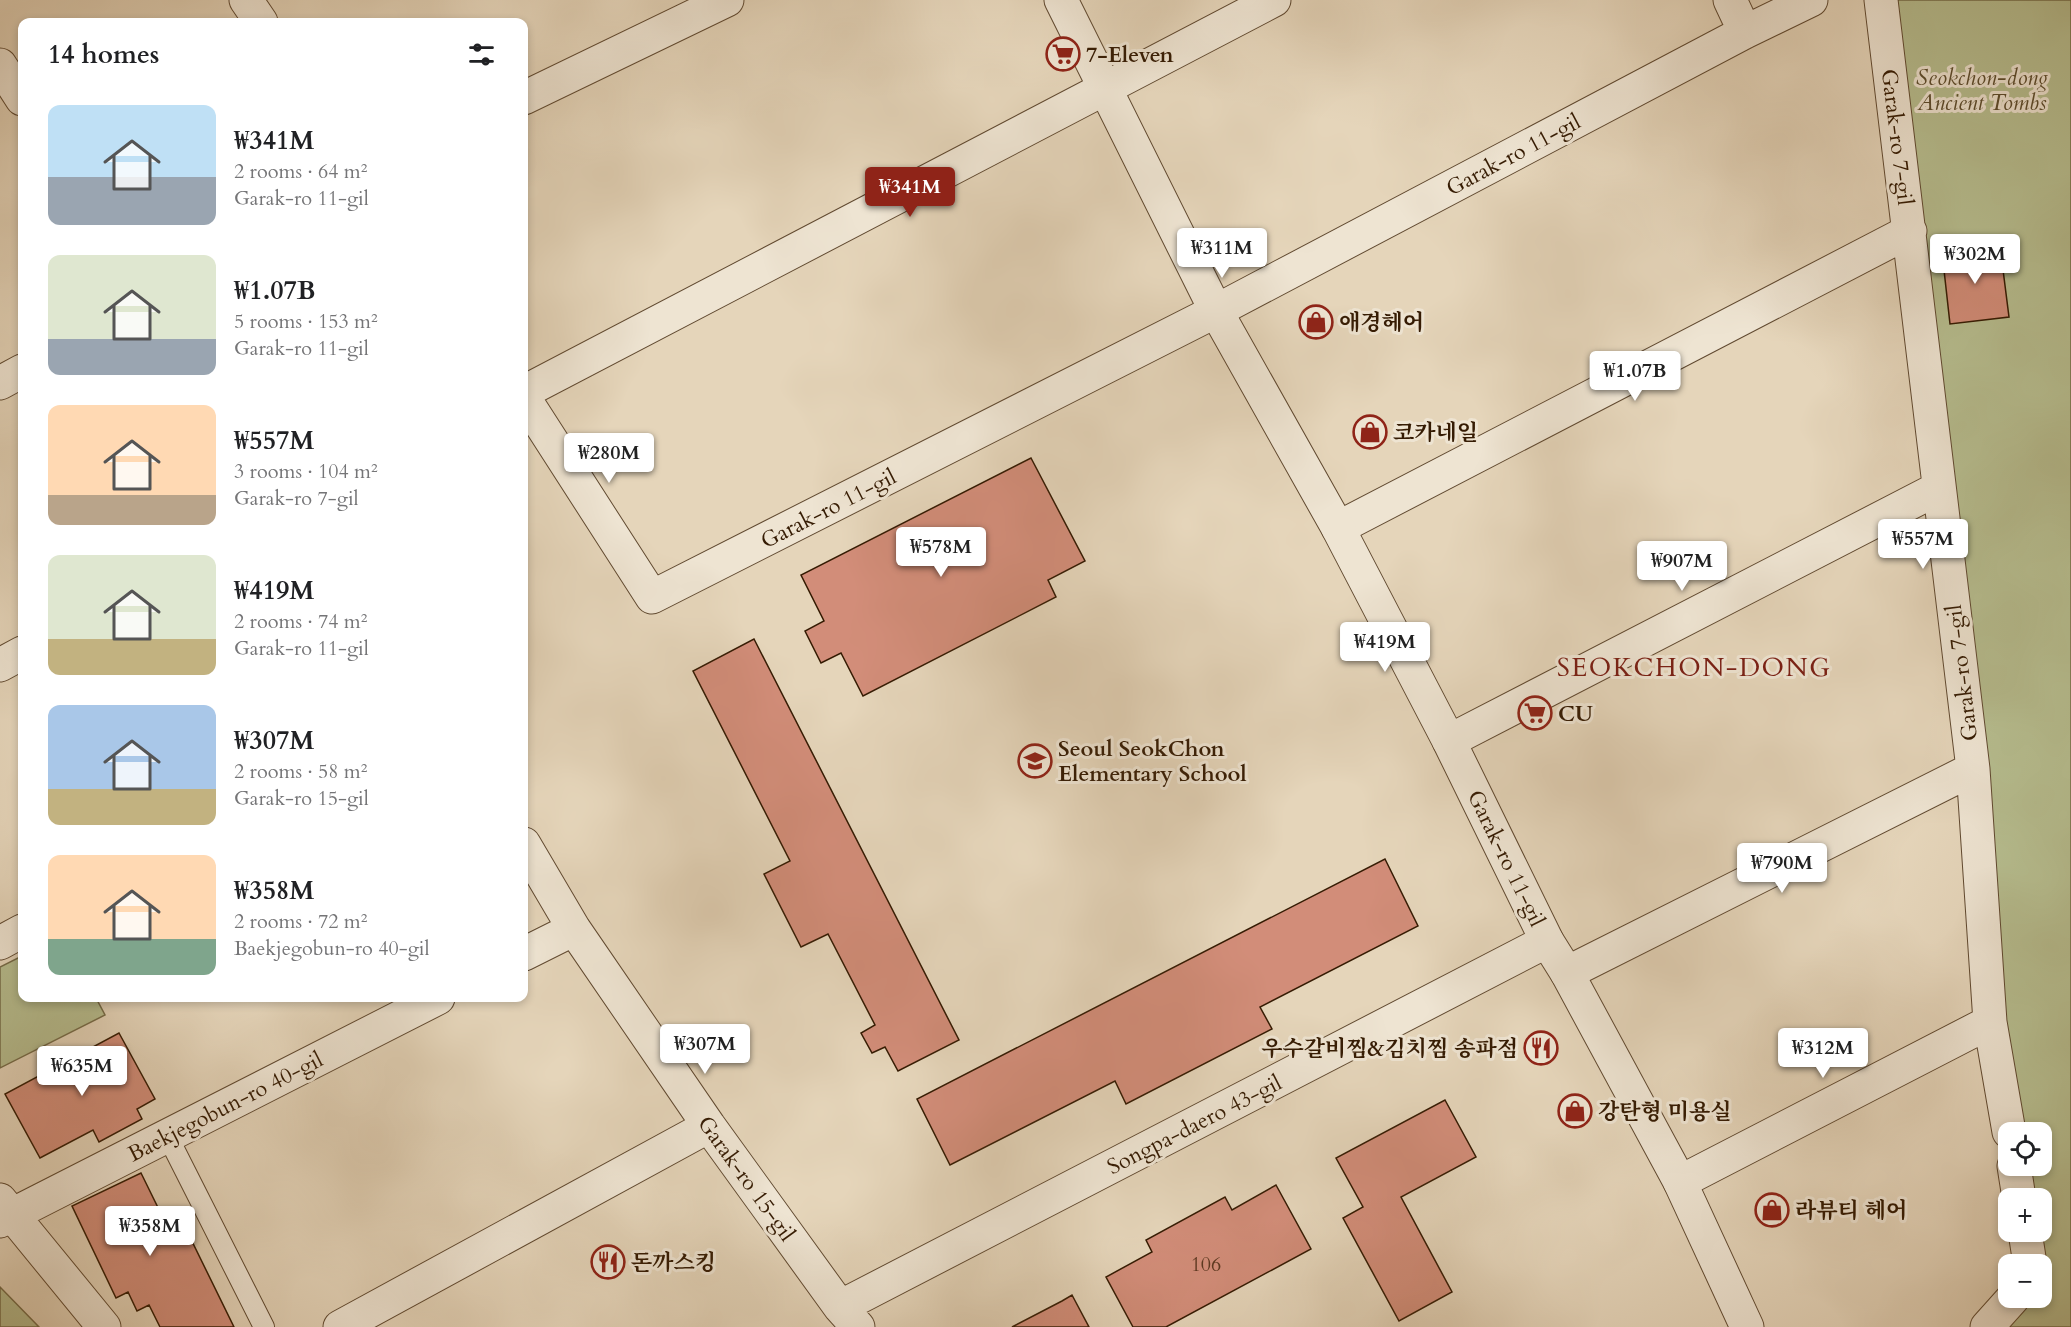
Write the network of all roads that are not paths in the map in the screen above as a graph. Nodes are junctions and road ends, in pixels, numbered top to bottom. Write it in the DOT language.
graph roads {
  1 [pos="246,0"];
  2 [pos="727,0"];
  3 [pos="1061,0"];
  4 [pos="1274,0"];
  5 [pos="1730,0"];
  6 [pos="1811,0"];
  7 [pos="1881,0"];
  8 [pos="258,18"];
  9 [pos="1744,32"];
  10 [pos="1106,87"];
  11 [pos="528,96"];
  12 [pos="1910,231"];
  13 [pos="1216,311"];
  14 [pos="18,373"];
  15 [pos="0,383"];
  16 [pos="528,390"];
  17 [pos="528,404"];
  18 [pos="1939,488"];
  19 [pos="1338,528"];
  20 [pos="18,655"];
  21 [pos="0,665"];
  22 [pos="1449,741"];
  23 [pos="1973,770"];
  24 [pos="528,851"];
  25 [pos="574,929"];
  26 [pos="18,933"];
  27 [pos="1547,941"];
  28 [pos="0,943"];
  29 [pos="528,952"];
  30 [pos="1568,973"];
  31 [pos="430,1002"];
  32 [pos="1990,1022"];
  33 [pos="2006,1122"];
  34 [pos="709,1126"];
  35 [pos="168,1135"];
  36 [pos="1680,1182"];
  37 [pos="4,1212"];
  38 [pos="2004,1308"];
  39 [pos="849,1317"];
  40 [pos="104,1327"];
  41 [pos="264,1327"];
  42 [pos="340,1327"];
  43 [pos="1747,1327"];
  44 [pos="1987,1327"];
  1 -- 8 [label="street"];
  2 -- 11 [label="street"];
  3 -- 10 [label="street, Garak-ro 11-gil"];
  4 -- 10 [label="street"];
  5 -- 9 [label="street"];
  6 -- 9 [label="street, Garak-ro 11-gil"];
  7 -- 12 [label="street, Garak-ro 7-gil"];
  9 -- 13 [label="street, Garak-ro 11-gil"];
  10 -- 13 [label="street, Garak-ro 11-gil"];
  10 -- 16 [label="street"];
  12 -- 18 [label="street, Garak-ro 7-gil"];
  12 -- 19 [label="street"];
  13 -- 17 [label="street, Garak-ro 11-gil"];
  13 -- 19 [label="street, Garak-ro 11-gil"];
  14 -- 15 [label="street"];
  18 -- 22 [label="street"];
  18 -- 23 [label="street, Garak-ro 7-gil"];
  19 -- 22 [label="street, Garak-ro 11-gil"];
  20 -- 21 [label="street"];
  22 -- 27 [label="street, Garak-ro 11-gil"];
  23 -- 30 [label="street"];
  23 -- 32 [label="street, Garak-ro 7-gil"];
  24 -- 25 [label="street, Garak-ro 15-gil"];
  25 -- 29 [label="street"];
  25 -- 34 [label="street, Garak-ro 15-gil"];
  26 -- 28 [label="street"];
  27 -- 30 [label="street, Garak-ro 11-gil"];
  27 -- 39 [label="street, Songpa-daero 43-gil"];
  30 -- 36 [label="street, Garak-ro 11-gil"];
  31 -- 35 [label="street, Baekjegobun-ro 40-gil"];
  32 -- 33 [label="street, Garak-ro 7-gil"];
  32 -- 36 [label="street"];
  34 -- 39 [label="street, Garak-ro 15-gil"];
  34 -- 42 [label="street"];
  35 -- 37 [label="street, Baekjegobun-ro 40-gil"];
  35 -- 41 [label="lane"];
  36 -- 43 [label="street, Garak-ro 11-gil"];
  37 -- 40 [label="street, Baekjegobun-ro 40-gil"];
  38 -- 44 [label="street"];
}
